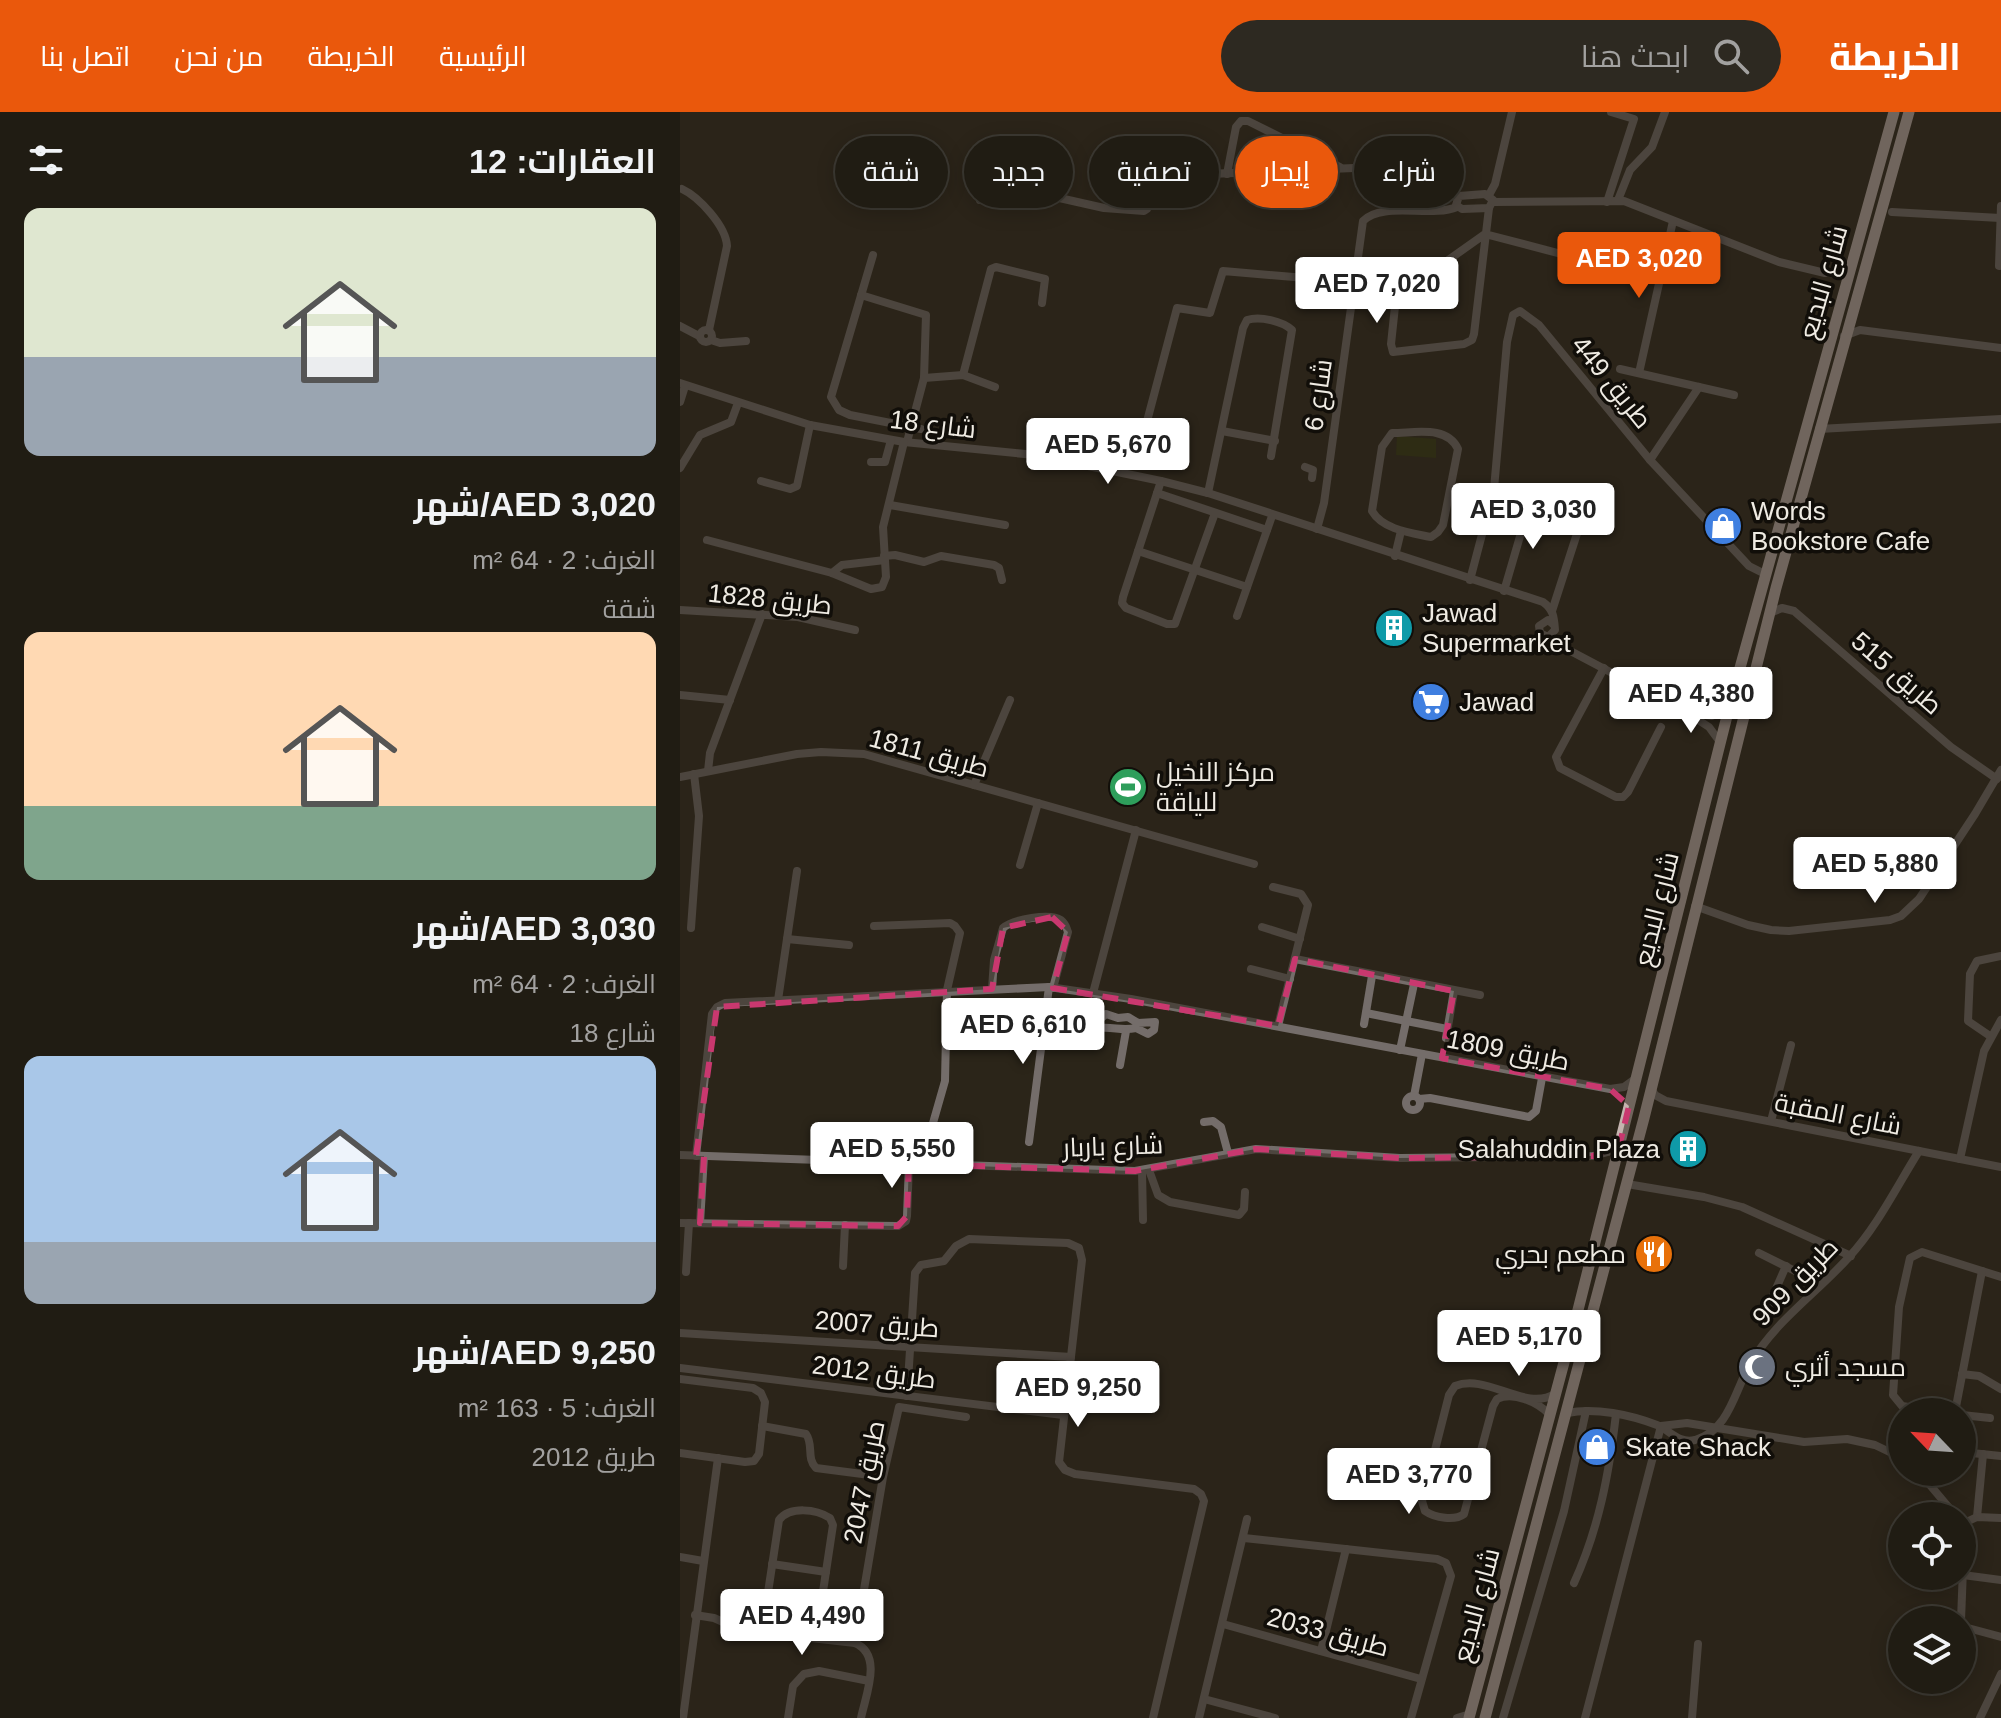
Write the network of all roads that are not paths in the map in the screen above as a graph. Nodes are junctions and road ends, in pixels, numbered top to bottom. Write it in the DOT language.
graph roads {
  1 [pos="1512,112"];
  2 [pos="1611,112"];
  3 [pos="1665,112"];
  4 [pos="1894,112"];
  5 [pos="1909,112"];
  6 [pos="1340,168"];
  7 [pos="1354,169"];
  8 [pos="1227,174"];
  9 [pos="681,187"];
  10 [pos="1475,194"];
  11 [pos="1464,199"];
  12 [pos="1618,200"];
  13 [pos="1073,201"];
  14 [pos="1490,202"];
  15 [pos="1607,202"];
  16 [pos="1464,205"];
  17 [pos="2001,206"];
  18 [pos="1448,208"];
  19 [pos="1476,209"];
  20 [pos="1892,212"];
  21 [pos="2000,218"];
  22 [pos="1673,221"];
  23 [pos="1485,234"];
  24 [pos="873,255"];
  25 [pos="1573,257"];
  26 [pos="1999,266"];
  27 [pos="1849,269"];
  28 [pos="1825,273"];
  29 [pos="1353,282"];
  30 [pos="1844,287"];
  31 [pos="861,295"];
  32 [pos="1042,303"];
  33 [pos="1848,321"];
  34 [pos="680,326"];
  35 [pos="1860,330"];
  36 [pos="710,335"];
  37 [pos="1844,336"];
  38 [pos="746,341"];
  39 [pos="2001,348"];
  40 [pos="1620,369"];
  41 [pos="1639,373"];
  42 [pos="963,375"];
  43 [pos="924,378"];
  44 [pos="683,384"];
  45 [pos="995,387"];
  46 [pos="1699,387"];
  47 [pos="1734,395"];
  48 [pos="680,402"];
  49 [pos="738,403"];
  50 [pos="2001,419"];
  51 [pos="810,425"];
  52 [pos="910,427"];
  53 [pos="921,429"];
  54 [pos="1819,429"];
  55 [pos="1222,431"];
  56 [pos="891,440"];
  57 [pos="1275,441"];
  58 [pos="906,442"];
  59 [pos="1271,456"];
  60 [pos="1137,459"];
  61 [pos="1650,460"];
  62 [pos="871,462"];
  63 [pos="680,468"];
  64 [pos="1328,471"];
  65 [pos="1310,472"];
  66 [pos="761,481"];
  67 [pos="1161,481"];
  68 [pos="1157,493"];
  69 [pos="1208,493"];
  70 [pos="890,505"];
  71 [pos="1528,509"];
  72 [pos="1584,512"];
  73 [pos="1215,513"];
  74 [pos="1272,516"];
  75 [pos="1005,525"];
  76 [pos="1317,529"];
  77 [pos="1267,530"];
  78 [pos="1401,531"];
  79 [pos="707,540"];
  80 [pos="1138,551"];
  81 [pos="1395,556"];
  82 [pos="885,558"];
  83 [pos="1195,570"];
  84 [pos="832,573"];
  85 [pos="1765,574"];
  86 [pos="1002,580"];
  87 [pos="1470,580"];
  88 [pos="1247,587"];
  89 [pos="1504,591"];
  90 [pos="1537,601"];
  91 [pos="680,610"];
  92 [pos="1552,611"];
  93 [pos="1770,613"];
  94 [pos="762,614"];
  95 [pos="1237,616"];
  96 [pos="1543,621"];
  97 [pos="855,630"];
  98 [pos="1553,630"];
  99 [pos="1604,668"];
  100 [pos="680,695"];
  101 [pos="730,700"];
  102 [pos="1010,700"];
  103 [pos="1730,704"];
  104 [pos="1684,711"];
  105 [pos="1661,727"];
  106 [pos="1720,742"];
  107 [pos="708,771"];
  108 [pos="694,774"];
  109 [pos="1999,774"];
  110 [pos="680,777"];
  111 [pos="974,785"];
  112 [pos="1038,803"];
  113 [pos="1136,830"];
  114 [pos="1254,864"];
  115 [pos="1020,865"];
  116 [pos="797,871"];
  117 [pos="1273,887"];
  118 [pos="1695,906"];
  119 [pos="874,926"];
  120 [pos="1262,927"];
  121 [pos="691,928"];
  122 [pos="787,939"];
  123 [pos="1300,939"];
  124 [pos="849,945"];
  125 [pos="2001,956"];
  126 [pos="1295,959"];
  127 [pos="1251,969"];
  128 [pos="1372,976"];
  129 [pos="1290,979"];
  130 [pos="1414,984"];
  131 [pos="1051,988"];
  132 [pos="992,989"];
  133 [pos="947,990"];
  134 [pos="1454,991"];
  135 [pos="1093,993"];
  136 [pos="1480,995"];
  137 [pos="1131,999"];
  138 [pos="778,1000"];
  139 [pos="1366,1013"];
  140 [pos="1128,1017"];
  141 [pos="1156,1017"];
  142 [pos="2001,1020"];
  143 [pos="1406,1021"];
  144 [pos="1364,1024"];
  145 [pos="1138,1026"];
  146 [pos="1278,1026"];
  147 [pos="1649,1027"];
  148 [pos="1126,1031"];
  149 [pos="1664,1031"];
  150 [pos="1995,1032"];
  151 [pos="1791,1045"];
  152 [pos="1400,1050"];
  153 [pos="1422,1054"];
  154 [pos="1120,1065"];
  155 [pos="1542,1078"];
  156 [pos="1636,1078"];
  157 [pos="1651,1088"];
  158 [pos="1610,1089"];
  159 [pos="1666,1101"];
  160 [pos="1629,1106"];
  161 [pos="1644,1118"];
  162 [pos="1771,1121"];
  163 [pos="1204,1122"];
  164 [pos="1029,1142"];
  165 [pos="1620,1143"];
  166 [pos="1919,1151"];
  167 [pos="1228,1153"];
  168 [pos="680,1155"];
  169 [pos="700,1156"];
  170 [pos="1593,1156"];
  171 [pos="1960,1159"];
  172 [pos="909,1164"];
  173 [pos="921,1165"];
  174 [pos="2001,1167"];
  175 [pos="1146,1170"];
  176 [pos="1613,1172"];
  177 [pos="1627,1184"];
  178 [pos="1245,1192"];
  179 [pos="1143,1220"];
  180 [pos="684,1223"];
  181 [pos="700,1223"];
  182 [pos="845,1225"];
  183 [pos="1759,1253"];
  184 [pos="1851,1256"];
  185 [pos="843,1266"];
  186 [pos="1786,1266"];
  187 [pos="1982,1271"];
  188 [pos="686,1272"];
  189 [pos="2001,1277"];
  190 [pos="1816,1288"];
  191 [pos="1764,1316"];
  192 [pos="680,1333"];
  193 [pos="910,1346"];
  194 [pos="1071,1357"];
  195 [pos="680,1368"];
  196 [pos="1962,1374"];
  197 [pos="680,1379"];
  198 [pos="1487,1386"];
  199 [pos="2001,1389"];
  200 [pos="1555,1394"];
  201 [pos="907,1396"];
  202 [pos="1895,1398"];
  203 [pos="1958,1398"];
  204 [pos="1493,1406"];
  205 [pos="1586,1411"];
  206 [pos="1567,1413"];
  207 [pos="1616,1414"];
  208 [pos="1063,1415"];
  209 [pos="1550,1415"];
  210 [pos="1976,1416"];
  211 [pos="966,1417"];
  212 [pos="1990,1418"];
  213 [pos="762,1426"];
  214 [pos="1661,1426"];
  215 [pos="1714,1429"];
  216 [pos="1888,1451"];
  217 [pos="680,1453"];
  218 [pos="1976,1453"];
  219 [pos="1983,1454"];
  220 [pos="2001,1456"];
  221 [pos="718,1458"];
  222 [pos="870,1475"];
  223 [pos="1931,1486"];
  224 [pos="1944,1502"];
  225 [pos="1977,1517"];
  226 [pos="2001,1518"];
  227 [pos="1247,1519"];
  228 [pos="1244,1538"];
  229 [pos="1346,1549"];
  230 [pos="680,1557"];
  231 [pos="703,1561"];
  232 [pos="772,1564"];
  233 [pos="826,1572"];
  234 [pos="1976,1577"];
  235 [pos="2001,1580"];
  236 [pos="1574,1583"];
  237 [pos="695,1615"];
  238 [pos="1223,1624"];
  239 [pos="1976,1630"];
  240 [pos="762,1632"];
  241 [pos="2001,1637"];
  242 [pos="816,1638"];
  243 [pos="855,1643"];
  244 [pos="1698,1644"];
  245 [pos="1321,1651"];
  246 [pos="685,1658"];
  247 [pos="2001,1674"];
  248 [pos="1421,1679"];
  249 [pos="869,1681"];
  250 [pos="1204,1699"];
  251 [pos="1469,1716"];
  252 [pos="683,1718"];
  253 [pos="788,1718"];
  254 [pos="861,1718"];
  255 [pos="1153,1718"];
  256 [pos="1199,1718"];
  257 [pos="1275,1718"];
  258 [pos="1411,1718"];
  259 [pos="1457,1718"];
  260 [pos="1485,1718"];
  261 [pos="1503,1718"];
  262 [pos="1585,1718"];
  263 [pos="1692,1718"];
  264 [pos="1980,1718"];
  1 -- 14 [label="street"];
  2 -- 15 [label="street"];
  3 -- 12 [label="street"];
  4 -- 27 [label="main road, شارع البديع"];
  5 -- 33 [label="main road, شارع البديع"];
  6 -- 7 [label="street"];
  6 -- 8 [label="street"];
  6 -- 8 [label="street"];
  8 -- 13 [label="street"];
  9 -- 36 [label="street"];
  10 -- 11 [label="street"];
  10 -- 14 [label="street"];
  10 -- 19 [label="street"];
  12 -- 15 [label="street"];
  12 -- 22 [label="street"];
  14 -- 15 [label="street"];
  14 -- 19 [label="street"];
  14 -- 23 [label="street"];
  16 -- 19 [label="street"];
  17 -- 21 [label="street"];
  18 -- 29 [label="street, شارع 6"];
  20 -- 21 [label="street"];
  21 -- 26 [label="street"];
  22 -- 28 [label="street"];
  22 -- 41 [label="street"];
  23 -- 23 [label="street"];
  23 -- 25 [label="street"];
  24 -- 31 [label="street"];
  27 -- 28 [label="street"];
  27 -- 30 [label="main road, شارع البديع"];
  28 -- 30 [label="street"];
  29 -- 60 [label="street"];
  29 -- 64 [label="street, شارع 6"];
  30 -- 85 [label="main road, شارع البديع"];
  31 -- 43 [label="street"];
  31 -- 52 [label="street"];
  32 -- 42 [label="street"];
  33 -- 35 [label="street"];
  33 -- 37 [label="main road, شارع البديع"];
  34 -- 36 [label="street"];
  35 -- 37 [label="street"];
  35 -- 39 [label="street"];
  36 -- 38 [label="street"];
  37 -- 54 [label="main road, شارع البديع"];
  40 -- 41 [label="street"];
  41 -- 46 [label="street"];
  42 -- 43 [label="street"];
  42 -- 45 [label="street"];
  43 -- 52 [label="street"];
  44 -- 48 [label="street"];
  44 -- 49 [label="street, شارع 18"];
  46 -- 47 [label="street"];
  46 -- 61 [label="street"];
  49 -- 51 [label="street, شارع 18"];
  49 -- 63 [label="street"];
  50 -- 54 [label="street"];
  51 -- 56 [label="street, شارع 18"];
  51 -- 66 [label="street"];
  52 -- 53 [label="street"];
  52 -- 58 [label="street"];
  54 -- 93 [label="main road, شارع البديع"];
  55 -- 57 [label="street"];
  55 -- 57 [label="street"];
  55 -- 69 [label="street"];
  56 -- 58 [label="street, شارع 18"];
  56 -- 62 [label="street"];
  57 -- 59 [label="street"];
  58 -- 67 [label="street, شارع 18"];
  58 -- 70 [label="street"];
  61 -- 85 [label="street, طريق 449"];
  61 -- 87 [label="street, طريق 449"];
  64 -- 65 [label="street"];
  64 -- 76 [label="street, شارع 6"];
  67 -- 68 [label="street"];
  67 -- 69 [label="street, شارع 18"];
  68 -- 73 [label="street"];
  68 -- 80 [label="street"];
  69 -- 74 [label="street, شارع 18"];
  70 -- 75 [label="street"];
  70 -- 82 [label="street"];
  71 -- 89 [label="street"];
  72 -- 92 [label="street"];
  73 -- 77 [label="street"];
  73 -- 83 [label="street"];
  74 -- 76 [label="street, شارع 18"];
  74 -- 77 [label="street"];
  76 -- 81 [label="street, شارع 18"];
  77 -- 88 [label="street"];
  78 -- 78 [label="street"];
  78 -- 81 [label="street"];
  79 -- 84 [label="street"];
  80 -- 83 [label="street"];
  80 -- 83 [label="street"];
  81 -- 87 [label="street, شارع 18"];
  82 -- 84 [label="street"];
  82 -- 84 [label="street"];
  82 -- 86 [label="street"];
  83 -- 88 [label="street"];
  85 -- 103 [label="main road, شارع البديع"];
  87 -- 89 [label="street, شارع 18"];
  88 -- 95 [label="street"];
  89 -- 90 [label="street, شارع 18"];
  90 -- 92 [label="street, شارع 18"];
  90 -- 96 [label="street"];
  91 -- 94 [label="street, طريق 1828"];
  92 -- 98 [label="street"];
  93 -- 109 [label="street, طريق 515"];
  93 -- 118 [label="main road, شارع البديع"];
  94 -- 97 [label="street, طريق 1828"];
  94 -- 101 [label="street"];
  96 -- 98 [label="street"];
  96 -- 98 [label="street"];
  98 -- 99 [label="street"];
  99 -- 104 [label="street"];
  99 -- 105 [label="street"];
  100 -- 101 [label="street"];
  101 -- 107 [label="street"];
  102 -- 111 [label="street"];
  103 -- 104 [label="street"];
  103 -- 106 [label="main road, شارع البديع"];
  104 -- 106 [label="street"];
  106 -- 147 [label="main road, شارع البديع"];
  107 -- 108 [label="street, طريق 1811"];
  107 -- 111 [label="street, طريق 1811"];
  108 -- 110 [label="street, طريق 1811"];
  108 -- 121 [label="street"];
  109 -- 118 [label="street"];
  111 -- 112 [label="street, طريق 1811"];
  112 -- 113 [label="street, طريق 1811"];
  112 -- 115 [label="street"];
  113 -- 114 [label="street, طريق 1811"];
  113 -- 135 [label="street"];
  116 -- 122 [label="street"];
  117 -- 123 [label="street"];
  118 -- 149 [label="main road, شارع البديع"];
  119 -- 133 [label="street"];
  120 -- 123 [label="street"];
  122 -- 124 [label="street"];
  122 -- 138 [label="street"];
  123 -- 126 [label="street"];
  125 -- 150 [label="street"];
  126 -- 128 [label="street, طريق 1809"];
  126 -- 129 [label="street"];
  127 -- 129 [label="street"];
  128 -- 130 [label="street, طريق 1809"];
  128 -- 139 [label="street"];
  129 -- 146 [label="street"];
  130 -- 134 [label="street, طريق 1809"];
  130 -- 143 [label="street"];
  131 -- 132 [label="street, طريق 1809"];
  131 -- 132 [label="street"];
  131 -- 135 [label="street, طريق 1809"];
  131 -- 164 [label="street"];
  132 -- 133 [label="street, طريق 1809"];
  133 -- 138 [label="street, طريق 1809"];
  133 -- 173 [label="street"];
  134 -- 136 [label="street, طريق 1809"];
  134 -- 143 [label="street, طريق 1809"];
  135 -- 137 [label="street, طريق 1809"];
  137 -- 140 [label="street"];
  137 -- 146 [label="street, طريق 1809"];
  138 -- 169 [label="street, طريق 1809"];
  139 -- 143 [label="street, طريق 1809"];
  139 -- 144 [label="street"];
  140 -- 145 [label="street"];
  140 -- 148 [label="street"];
  141 -- 145 [label="street"];
  142 -- 150 [label="street"];
  143 -- 152 [label="street"];
  145 -- 148 [label="street"];
  146 -- 152 [label="street, طريق 1809"];
  147 -- 149 [label="main road"];
  147 -- 156 [label="main road, شارع البديع"];
  148 -- 154 [label="street"];
  149 -- 157 [label="main road, شارع البديع"];
  150 -- 171 [label="street"];
  151 -- 162 [label="street"];
  152 -- 153 [label="street, طريق 1809"];
  153 -- 155 [label="street, طريق 1809"];
  153 -- 155 [label="street"];
  155 -- 158 [label="street, طريق 1809"];
  156 -- 158 [label="street"];
  156 -- 160 [label="main road, شارع البديع"];
  157 -- 159 [label="street"];
  157 -- 161 [label="main road, شارع البديع"];
  158 -- 160 [label="street"];
  159 -- 161 [label="street"];
  159 -- 162 [label="street, شارع المقبة"];
  160 -- 165 [label="main road, شارع البديع"];
  161 -- 177 [label="main road, شارع البديع"];
  162 -- 166 [label="street, شارع المقبة"];
  163 -- 167 [label="street"];
  165 -- 170 [label="street, شارع باربار"];
  165 -- 176 [label="main road, شارع البديع"];
  166 -- 171 [label="street, شارع المقبة"];
  166 -- 184 [label="street, طريق 909"];
  167 -- 170 [label="street, شارع باربار"];
  167 -- 175 [label="street, شارع باربار"];
  168 -- 169 [label="street, شارع باربار"];
  169 -- 172 [label="street, شارع باربار"];
  169 -- 181 [label="street"];
  170 -- 176 [label="street"];
  171 -- 174 [label="street, شارع المقبة"];
  172 -- 173 [label="street, شارع باربار"];
  172 -- 182 [label="street"];
  173 -- 175 [label="street, شارع باربار"];
  175 -- 178 [label="street"];
  175 -- 179 [label="street"];
  176 -- 200 [label="main road, شارع البديع"];
  177 -- 184 [label="street"];
  177 -- 206 [label="main road, شارع البديع"];
  180 -- 181 [label="street"];
  180 -- 188 [label="street"];
  181 -- 182 [label="street"];
  182 -- 185 [label="street"];
  183 -- 186 [label="street"];
  184 -- 190 [label="street, طريق 909"];
  186 -- 190 [label="street"];
  186 -- 191 [label="street"];
  187 -- 189 [label="street"];
  187 -- 196 [label="street"];
  187 -- 202 [label="street"];
  190 -- 215 [label="street, طريق 909"];
  192 -- 193 [label="street, طريق 2007"];
  193 -- 194 [label="street, طريق 2007"];
  193 -- 194 [label="street"];
  193 -- 201 [label="street"];
  194 -- 208 [label="street"];
  195 -- 201 [label="street, طريق 2012"];
  196 -- 199 [label="street"];
  196 -- 203 [label="street"];
  197 -- 213 [label="street"];
  198 -- 200 [label="street"];
  198 -- 204 [label="street"];
  198 -- 204 [label="street"];
  200 -- 209 [label="main road, شارع البديع"];
  201 -- 208 [label="street, طريق 2012"];
  204 -- 209 [label="street"];
  205 -- 206 [label="street"];
  205 -- 207 [label="street"];
  205 -- 261 [label="street"];
  206 -- 260 [label="main road, شارع البديع"];
  207 -- 214 [label="street"];
  207 -- 236 [label="street"];
  208 -- 255 [label="street"];
  209 -- 251 [label="main road, شارع البديع"];
  210 -- 212 [label="street"];
  211 -- 243 [label="street, طريق 2047"];
  213 -- 221 [label="street"];
  213 -- 222 [label="street"];
  214 -- 215 [label="street"];
  214 -- 215 [label="street, طريق 909"];
  214 -- 262 [label="street"];
  215 -- 216 [label="street"];
  217 -- 221 [label="street"];
  218 -- 219 [label="street"];
  219 -- 220 [label="street"];
  219 -- 225 [label="street"];
  221 -- 231 [label="street"];
  223 -- 224 [label="street"];
  225 -- 226 [label="street"];
  227 -- 228 [label="street"];
  228 -- 229 [label="street"];
  228 -- 238 [label="street"];
  229 -- 245 [label="street"];
  229 -- 248 [label="street"];
  230 -- 231 [label="street"];
  231 -- 237 [label="street"];
  232 -- 233 [label="street"];
  232 -- 233 [label="street"];
  232 -- 240 [label="street"];
  233 -- 242 [label="street"];
  234 -- 235 [label="street"];
  237 -- 240 [label="street"];
  237 -- 246 [label="street"];
  238 -- 245 [label="street, طريق 2033"];
  238 -- 250 [label="street"];
  239 -- 241 [label="street"];
  240 -- 242 [label="street"];
  242 -- 243 [label="street"];
  243 -- 249 [label="street"];
  244 -- 263 [label="street"];
  245 -- 248 [label="street, طريق 2033"];
  246 -- 252 [label="street"];
  247 -- 264 [label="street"];
  248 -- 258 [label="street"];
  249 -- 253 [label="street"];
  249 -- 254 [label="street"];
  250 -- 256 [label="street"];
  250 -- 257 [label="street"];
  251 -- 259 [label="street"];
}
